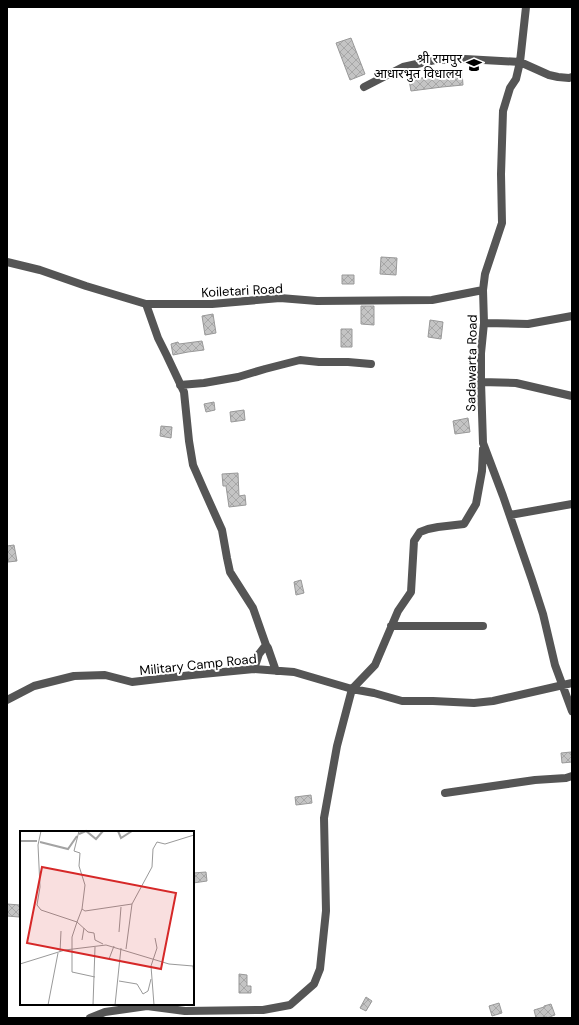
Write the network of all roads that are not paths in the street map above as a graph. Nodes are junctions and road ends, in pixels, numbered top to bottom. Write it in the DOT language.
graph roads {
  1 [pos="526,7"];
  2 [pos="520,62"];
  3 [pos="572,77"];
  4 [pos="364,87"];
  5 [pos="7,262"];
  6 [pos="483,290"];
  7 [pos="146,304"];
  8 [pos="572,316"];
  9 [pos="484,323"];
  10 [pos="371,364"];
  11 [pos="480,382"];
  12 [pos="180,385"];
  13 [pos="572,396"];
  14 [pos="483,443"];
  15 [pos="572,504"];
  16 [pos="510,515"];
  17 [pos="391,626"];
  18 [pos="484,626"];
  19 [pos="266,645"];
  20 [pos="254,668"];
  21 [pos="276,671"];
  22 [pos="572,683"];
  23 [pos="562,685"];
  24 [pos="352,689"];
  25 [pos="7,700"];
  26 [pos="572,711"];
  27 [pos="572,776"];
  28 [pos="445,793"];
  29 [pos="90,1018"];
  1 -- 2 [label="street, Sadawarta Road"];
  2 -- 3 [label="street"];
  2 -- 4 [label="street"];
  2 -- 6 [label="street, Sadawarta Road"];
  5 -- 7 [label="street, Koiletari Road"];
  6 -- 7 [label="street, Koiletari Road"];
  6 -- 9 [label="street, Sadawarta Road"];
  7 -- 12 [label="street"];
  8 -- 9 [label="street"];
  9 -- 11 [label="street, Sadawarta Road"];
  10 -- 12 [label="street"];
  11 -- 13 [label="street"];
  11 -- 14 [label="street, Sadawarta Road"];
  12 -- 19 [label="street"];
  14 -- 16 [label="street, Sadawarta Road"];
  14 -- 17 [label="street"];
  15 -- 16 [label="street"];
  16 -- 23 [label="street, Sadawarta Road"];
  17 -- 18 [label="street"];
  17 -- 24 [label="street"];
  19 -- 20 [label="street"];
  19 -- 21 [label="street"];
  20 -- 21 [label="street, Military Camp Road"];
  20 -- 25 [label="street, Military Camp Road"];
  21 -- 24 [label="street, Military Camp Road"];
  22 -- 23 [label="street, Military Camp Road"];
  23 -- 24 [label="street, Military Camp Road"];
  23 -- 26 [label="street, Sadawarta Road"];
  24 -- 29 [label="street"];
  27 -- 28 [label="street"];
}
